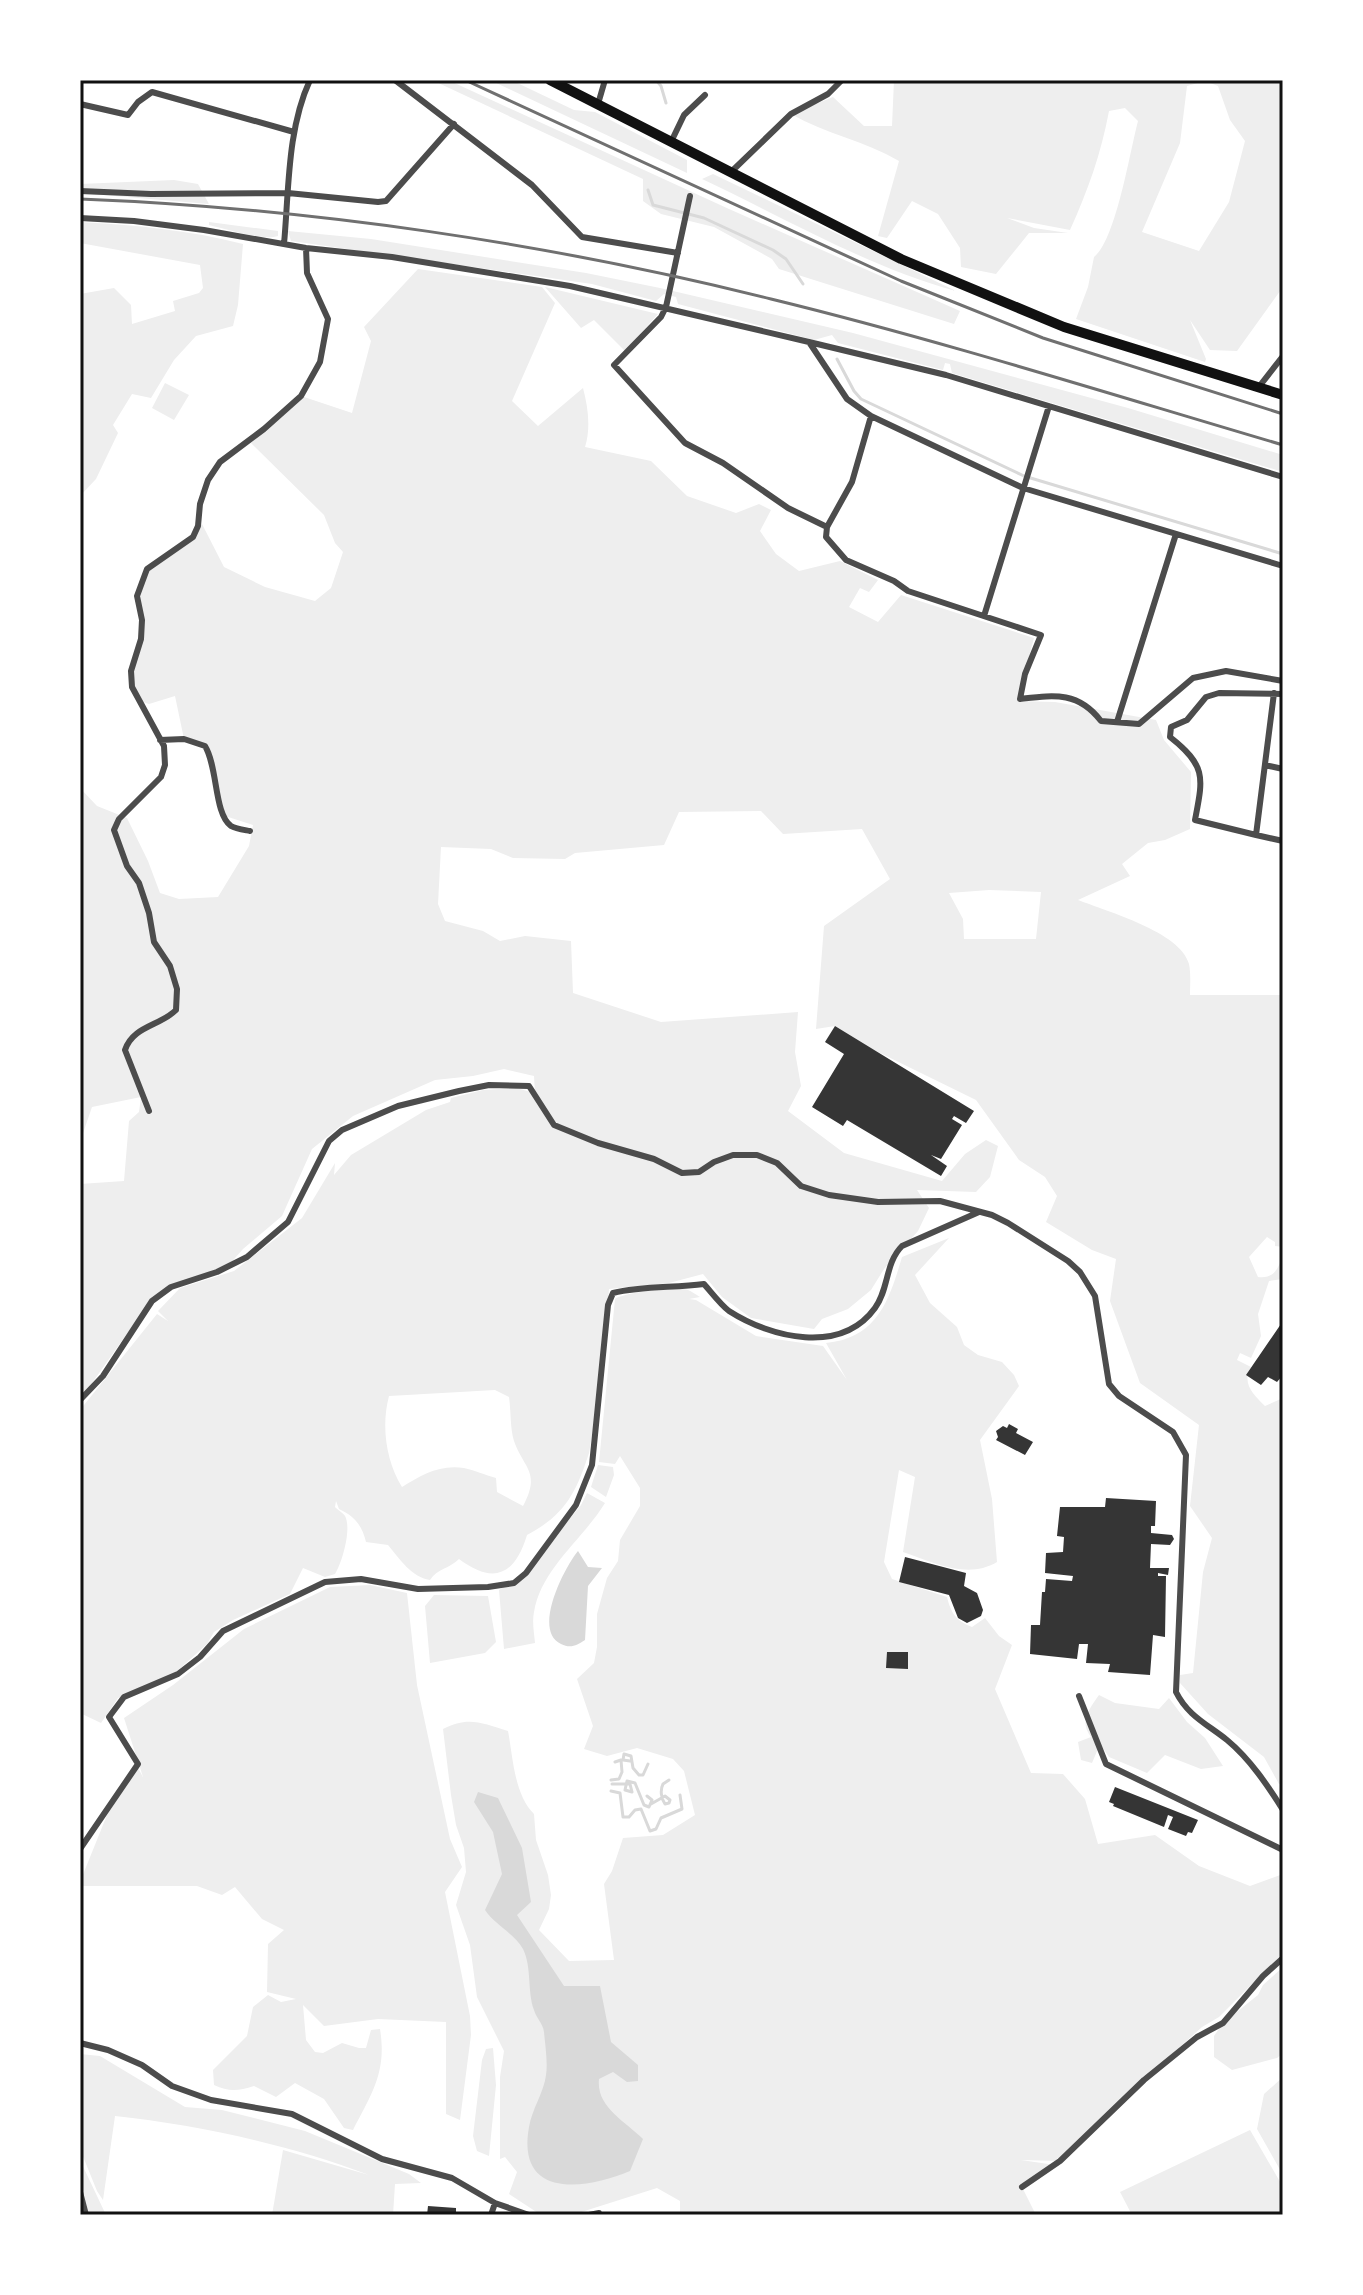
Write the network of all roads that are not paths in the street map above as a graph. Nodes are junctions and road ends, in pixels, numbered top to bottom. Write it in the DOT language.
graph roads {
  1 [pos="310,80"];
  2 [pos="395,80"];
  3 [pos="550,80"];
  4 [pos="605,80"];
  5 [pos="842,80"];
  6 [pos="705,95"];
  7 [pos="80,104"];
  8 [pos="598,104"];
  9 [pos="454,124"];
  10 [pos="294,132"];
  11 [pos="671,142"];
  12 [pos="731,172"];
  13 [pos="80,191"];
  14 [pos="288,193"];
  15 [pos="690,196"];
  16 [pos="80,218"];
  17 [pos="284,244"];
  18 [pos="306,248"];
  19 [pos="678,253"];
  20 [pos="666,307"];
  21 [pos="809,342"];
  22 [pos="1283,356"];
  23 [pos="1258,388"];
  24 [pos="1283,395"];
  25 [pos="1049,406"];
  26 [pos="871,416"];
  27 [pos="1283,477"];
  28 [pos="1023,488"];
  29 [pos="827,527"];
  30 [pos="1176,534"];
  31 [pos="1283,566"];
  32 [pos="984,616"];
  33 [pos="1283,681"];
  34 [pos="1274,693"];
  35 [pos="1283,694"];
  36 [pos="1117,722"];
  37 [pos="160,740"];
  38 [pos="1265,765"];
  39 [pos="1283,769"];
  40 [pos="250,831"];
  41 [pos="1256,835"];
  42 [pos="1283,841"];
  43 [pos="149,1111"];
  44 [pos="979,1212"];
  45 [pos="80,1400"];
  46 [pos="1079,1696"];
  47 [pos="1283,1810"];
  48 [pos="80,1849"];
  49 [pos="1283,1850"];
  50 [pos="1283,1958"];
  51 [pos="80,2043"];
  52 [pos="1022,2187"];
  53 [pos="80,2192"];
  54 [pos="495,2203"];
  55 [pos="599,2213"];
  56 [pos="86,2215"];
  57 [pos="491,2215"];
  58 [pos="529,2215"];
  59 [pos="589,2215"];
  1 -- 10 [label="street"];
  2 -- 9 [label="street"];
  3 -- 8 [label="main road"];
  4 -- 8 [label="street"];
  5 -- 12 [label="street"];
  6 -- 11 [label="street"];
  7 -- 10 [label="street"];
  8 -- 11 [label="main road"];
  9 -- 14 [label="street"];
  9 -- 19 [label="street"];
  10 -- 14 [label="street"];
  11 -- 12 [label="main road"];
  12 -- 23 [label="main road"];
  13 -- 14 [label="street"];
  14 -- 17 [label="street"];
  15 -- 19 [label="street"];
  16 -- 17 [label="street"];
  17 -- 18 [label="street"];
  18 -- 20 [label="street"];
  18 -- 37 [label="street"];
  19 -- 20 [label="street"];
  20 -- 21 [label="street"];
  20 -- 29 [label="street"];
  21 -- 25 [label="street"];
  21 -- 26 [label="street"];
  22 -- 23 [label="street"];
  23 -- 24 [label="main road"];
  25 -- 27 [label="street"];
  25 -- 28 [label="street"];
  26 -- 28 [label="street"];
  26 -- 29 [label="street"];
  28 -- 30 [label="street"];
  28 -- 32 [label="street"];
  29 -- 32 [label="street"];
  30 -- 31 [label="street"];
  30 -- 36 [label="street"];
  32 -- 36 [label="street"];
  33 -- 36 [label="street"];
  34 -- 35 [label="street"];
  34 -- 38 [label="street"];
  34 -- 41 [label="street"];
  37 -- 40 [label="street"];
  37 -- 43 [label="street"];
  38 -- 39 [label="street"];
  38 -- 41 [label="street"];
  41 -- 42 [label="street"];
  44 -- 45 [label="street"];
  44 -- 47 [label="street"];
  44 -- 48 [label="street"];
  46 -- 49 [label="street"];
  50 -- 52 [label="street"];
  51 -- 54 [label="street"];
  53 -- 56 [label="street"];
  54 -- 57 [label="street"];
  54 -- 58 [label="street"];
  55 -- 59 [label="street"];
}
